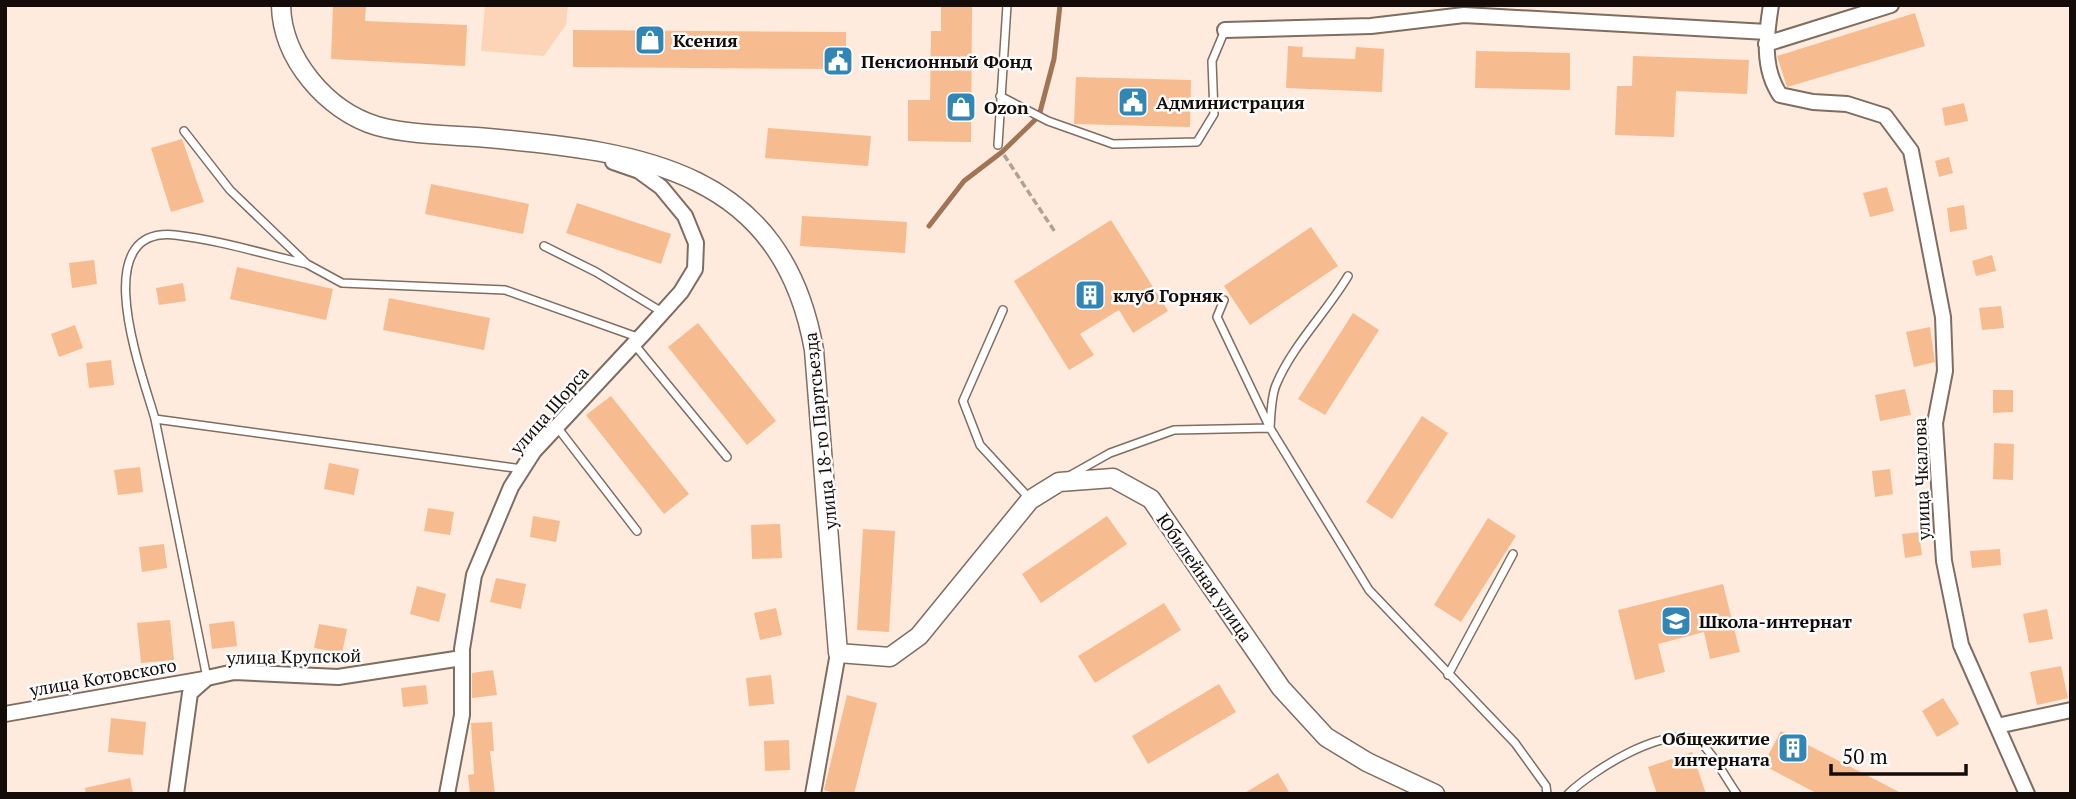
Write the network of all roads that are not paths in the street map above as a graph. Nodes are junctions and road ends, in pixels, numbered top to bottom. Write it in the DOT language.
graph roads {
  1 [pos="281,5"];
  2 [pos="1007,5"];
  3 [pos="1771,5"];
  4 [pos="1891,5"];
  5 [pos="1225,30"];
  6 [pos="1767,38"];
  7 [pos="1000,96"];
  8 [pos="184,131"];
  9 [pos="566,145"];
  10 [pos="998,145"];
  11 [pos="544,246"];
  12 [pos="307,264"];
  13 [pos="1348,276"];
  14 [pos="1224,300"];
  15 [pos="1003,310"];
  16 [pos="663,312"];
  17 [pos="637,341"];
  18 [pos="155,419"];
  19 [pos="558,427"];
  20 [pos="1269,428"];
  21 [pos="727,457"];
  22 [pos="523,469"];
  23 [pos="1059,481"];
  24 [pos="1030,500"];
  25 [pos="637,531"];
  26 [pos="1513,554"];
  27 [pos="838,653"];
  28 [pos="462,658"];
  29 [pos="1448,675"];
  30 [pos="207,678"];
  31 [pos="2071,710"];
  32 [pos="5,714"];
  33 [pos="1997,726"];
  34 [pos="176,794"];
  35 [pos="447,794"];
  36 [pos="813,794"];
  37 [pos="1435,794"];
  38 [pos="1547,794"];
  39 [pos="1569,794"];
  40 [pos="1737,794"];
  41 [pos="2027,794"];
  1 -- 9 [label="street, улица 18-го Партсьезда"];
  2 -- 7 [label="lane"];
  3 -- 6 [label="street"];
  4 -- 6 [label="street"];
  5 -- 6 [label="street"];
  5 -- 7 [label="lane"];
  6 -- 33 [label="street, улица Чкалова"];
  7 -- 10 [label="lane"];
  8 -- 12 [label="lane"];
  9 -- 16 [label="street, улица Щорса"];
  9 -- 27 [label="street, улица 18-го Партсьезда"];
  11 -- 16 [label="lane"];
  12 -- 17 [label="lane"];
  12 -- 18 [label="lane"];
  13 -- 20 [label="lane"];
  14 -- 20 [label="lane"];
  15 -- 24 [label="lane"];
  16 -- 17 [label="street, улица Щорса"];
  17 -- 19 [label="street, улица Щорса"];
  17 -- 21 [label="lane"];
  18 -- 22 [label="lane"];
  18 -- 30 [label="lane"];
  19 -- 22 [label="street, улица Щорса"];
  19 -- 25 [label="lane"];
  20 -- 23 [label="lane"];
  20 -- 29 [label="lane"];
  22 -- 28 [label="street, улица Щорса"];
  23 -- 24 [label="street"];
  23 -- 37 [label="street, Юбилейная улица"];
  24 -- 27 [label="street"];
  26 -- 29 [label="lane"];
  27 -- 36 [label="street, улица 18-го Партсьезда"];
  28 -- 30 [label="street, улица Крупской"];
  28 -- 35 [label="street, улица Щорса"];
  29 -- 38 [label="lane"];
  30 -- 32 [label="street, улица Котовского"];
  30 -- 34 [label="street, улица Крупской"];
  31 -- 33 [label="street"];
  33 -- 41 [label="street, улица Чкалова"];
  39 -- 40 [label="lane"];
}
